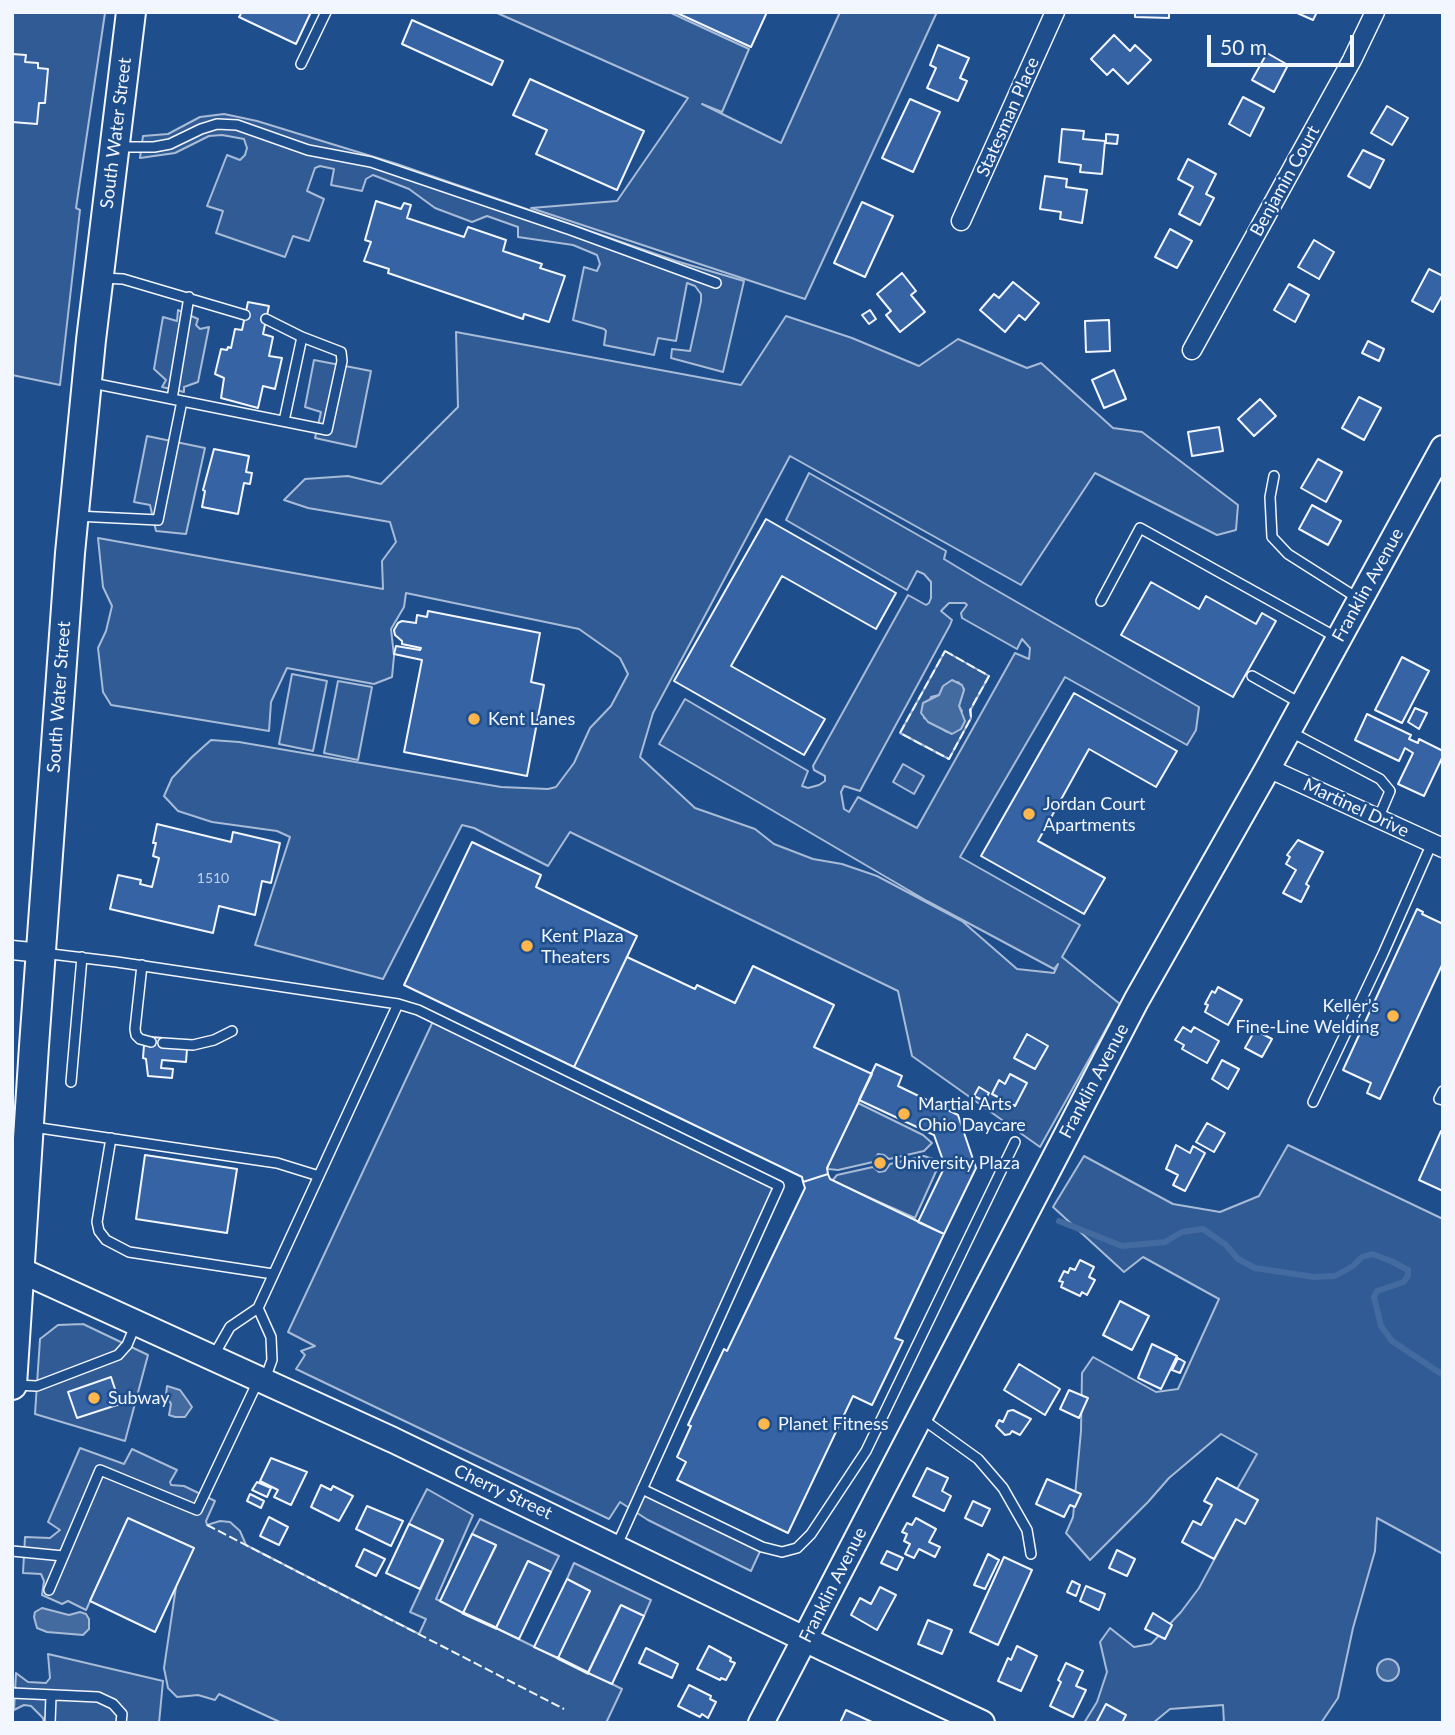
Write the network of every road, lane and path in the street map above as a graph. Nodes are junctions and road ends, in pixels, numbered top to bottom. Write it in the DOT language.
graph roads {
  1 [pos="131,12"];
  2 [pos="326,12"];
  3 [pos="1055,12"];
  4 [pos="1375,12"];
  5 [pos="301,64"];
  6 [pos="114,147"];
  7 [pos="961,221"];
  8 [pos="99,278"];
  9 [pos="716,283"];
  10 [pos="189,297"];
  11 [pos="246,314"];
  12 [pos="266,319"];
  13 [pos="302,337"];
  14 [pos="1192,350"];
  15 [pos="87,382"];
  16 [pos="177,400"];
  17 [pos="284,421"];
  18 [pos="1443,448"];
  19 [pos="1274,476"];
  20 [pos="74,516"];
  21 [pos="1360,600"];
  22 [pos="1101,601"];
  23 [pos="1338,637"];
  24 [pos="1252,676"];
  25 [pos="1302,703"];
  26 [pos="1288,730"];
  27 [pos="1268,768"];
  28 [pos="1378,818"];
  29 [pos="1437,846"];
  30 [pos="12,950"];
  31 [pos="41,953"];
  32 [pos="82,957"];
  33 [pos="142,965"];
  34 [pos="398,1004"];
  35 [pos="232,1031"];
  36 [pos="152,1042"];
  37 [pos="163,1043"];
  38 [pos="71,1082"];
  39 [pos="1443,1091"];
  40 [pos="1443,1100"];
  41 [pos="1313,1102"];
  42 [pos="28,1126"];
  43 [pos="111,1138"];
  44 [pos="1015,1142"];
  45 [pos="319,1176"];
  46 [pos="16,1269"];
  47 [pos="273,1274"];
  48 [pos="258,1308"];
  49 [pos="137,1323"];
  50 [pos="14,1331"];
  51 [pos="212,1358"];
  52 [pos="261,1380"];
  53 [pos="12,1385"];
  54 [pos="920,1417"];
  55 [pos="642,1489"];
  56 [pos="616,1547"];
  57 [pos="12,1551"];
  58 [pos="1031,1554"];
  59 [pos="63,1556"];
  60 [pos="49,1590"];
  61 [pos="805,1640"];
  62 [pos="12,1693"];
  63 [pos="51,1696"];
  64 [pos="50,1723"];
  65 [pos="121,1723"];
  66 [pos="761,1723"];
  67 [pos="982,1723"];
  1 -- 6 [label="main road, South Water Street"];
  2 -- 5 [label="lane"];
  3 -- 7 [label="street, Statesman Place"];
  4 -- 14 [label="street, Benjamin Court"];
  6 -- 8 [label="main road, South Water Street"];
  6 -- 9 [label="lane"];
  8 -- 10 [label="lane"];
  8 -- 15 [label="main road, South Water Street"];
  10 -- 11 [label="lane"];
  10 -- 16 [label="lane"];
  12 -- 13 [label="lane"];
  13 -- 17 [label="lane"];
  13 -- 17 [label="lane"];
  15 -- 16 [label="lane"];
  15 -- 20 [label="main road, South Water Street"];
  16 -- 17 [label="lane"];
  16 -- 20 [label="lane"];
  18 -- 21 [label="street, Franklin Avenue"];
  19 -- 21 [label="lane"];
  20 -- 31 [label="main road, South Water Street"];
  21 -- 23 [label="street, Franklin Avenue"];
  22 -- 23 [label="lane"];
  23 -- 25 [label="street, Franklin Avenue"];
  24 -- 25 [label="lane"];
  25 -- 26 [label="street, Franklin Avenue"];
  26 -- 27 [label="street, Franklin Avenue"];
  26 -- 28 [label="lane"];
  27 -- 28 [label="street, Martinel Drive"];
  27 -- 54 [label="street, Franklin Avenue"];
  28 -- 29 [label="street, Martinel Drive"];
  29 -- 41 [label="lane"];
  30 -- 31 [label="street"];
  31 -- 32 [label="lane"];
  31 -- 42 [label="main road, South Water Street"];
  32 -- 33 [label="lane"];
  32 -- 38 [label="lane"];
  33 -- 34 [label="lane"];
  33 -- 36 [label="lane"];
  34 -- 45 [label="lane"];
  34 -- 55 [label="lane"];
  35 -- 37 [label="lane"];
  39 -- 40 [label="lane"];
  42 -- 43 [label="lane"];
  42 -- 46 [label="main road, South Water Street"];
  43 -- 45 [label="lane"];
  43 -- 47 [label="lane"];
  44 -- 55 [label="lane"];
  45 -- 47 [label="lane"];
  46 -- 49 [label="street, Cherry Street"];
  46 -- 50 [label="main road, South Water Street"];
  47 -- 48 [label="lane"];
  48 -- 51 [label="lane"];
  48 -- 52 [label="lane"];
  49 -- 51 [label="street, Cherry Street"];
  49 -- 53 [label="lane"];
  50 -- 53 [label="main road, South Water Street"];
  51 -- 52 [label="street, Cherry Street"];
  52 -- 56 [label="street, Cherry Street"];
  52 -- 59 [label="lane"];
  54 -- 58 [label="lane"];
  54 -- 61 [label="street, Franklin Avenue"];
  55 -- 56 [label="lane"];
  56 -- 61 [label="street, Cherry Street"];
  57 -- 59 [label="lane"];
  59 -- 60 [label="lane"];
  61 -- 66 [label="street, Franklin Avenue"];
  61 -- 67 [label="street, Cherry Street"];
  62 -- 63 [label="lane"];
  63 -- 64 [label="lane"];
  63 -- 65 [label="lane"];
}
